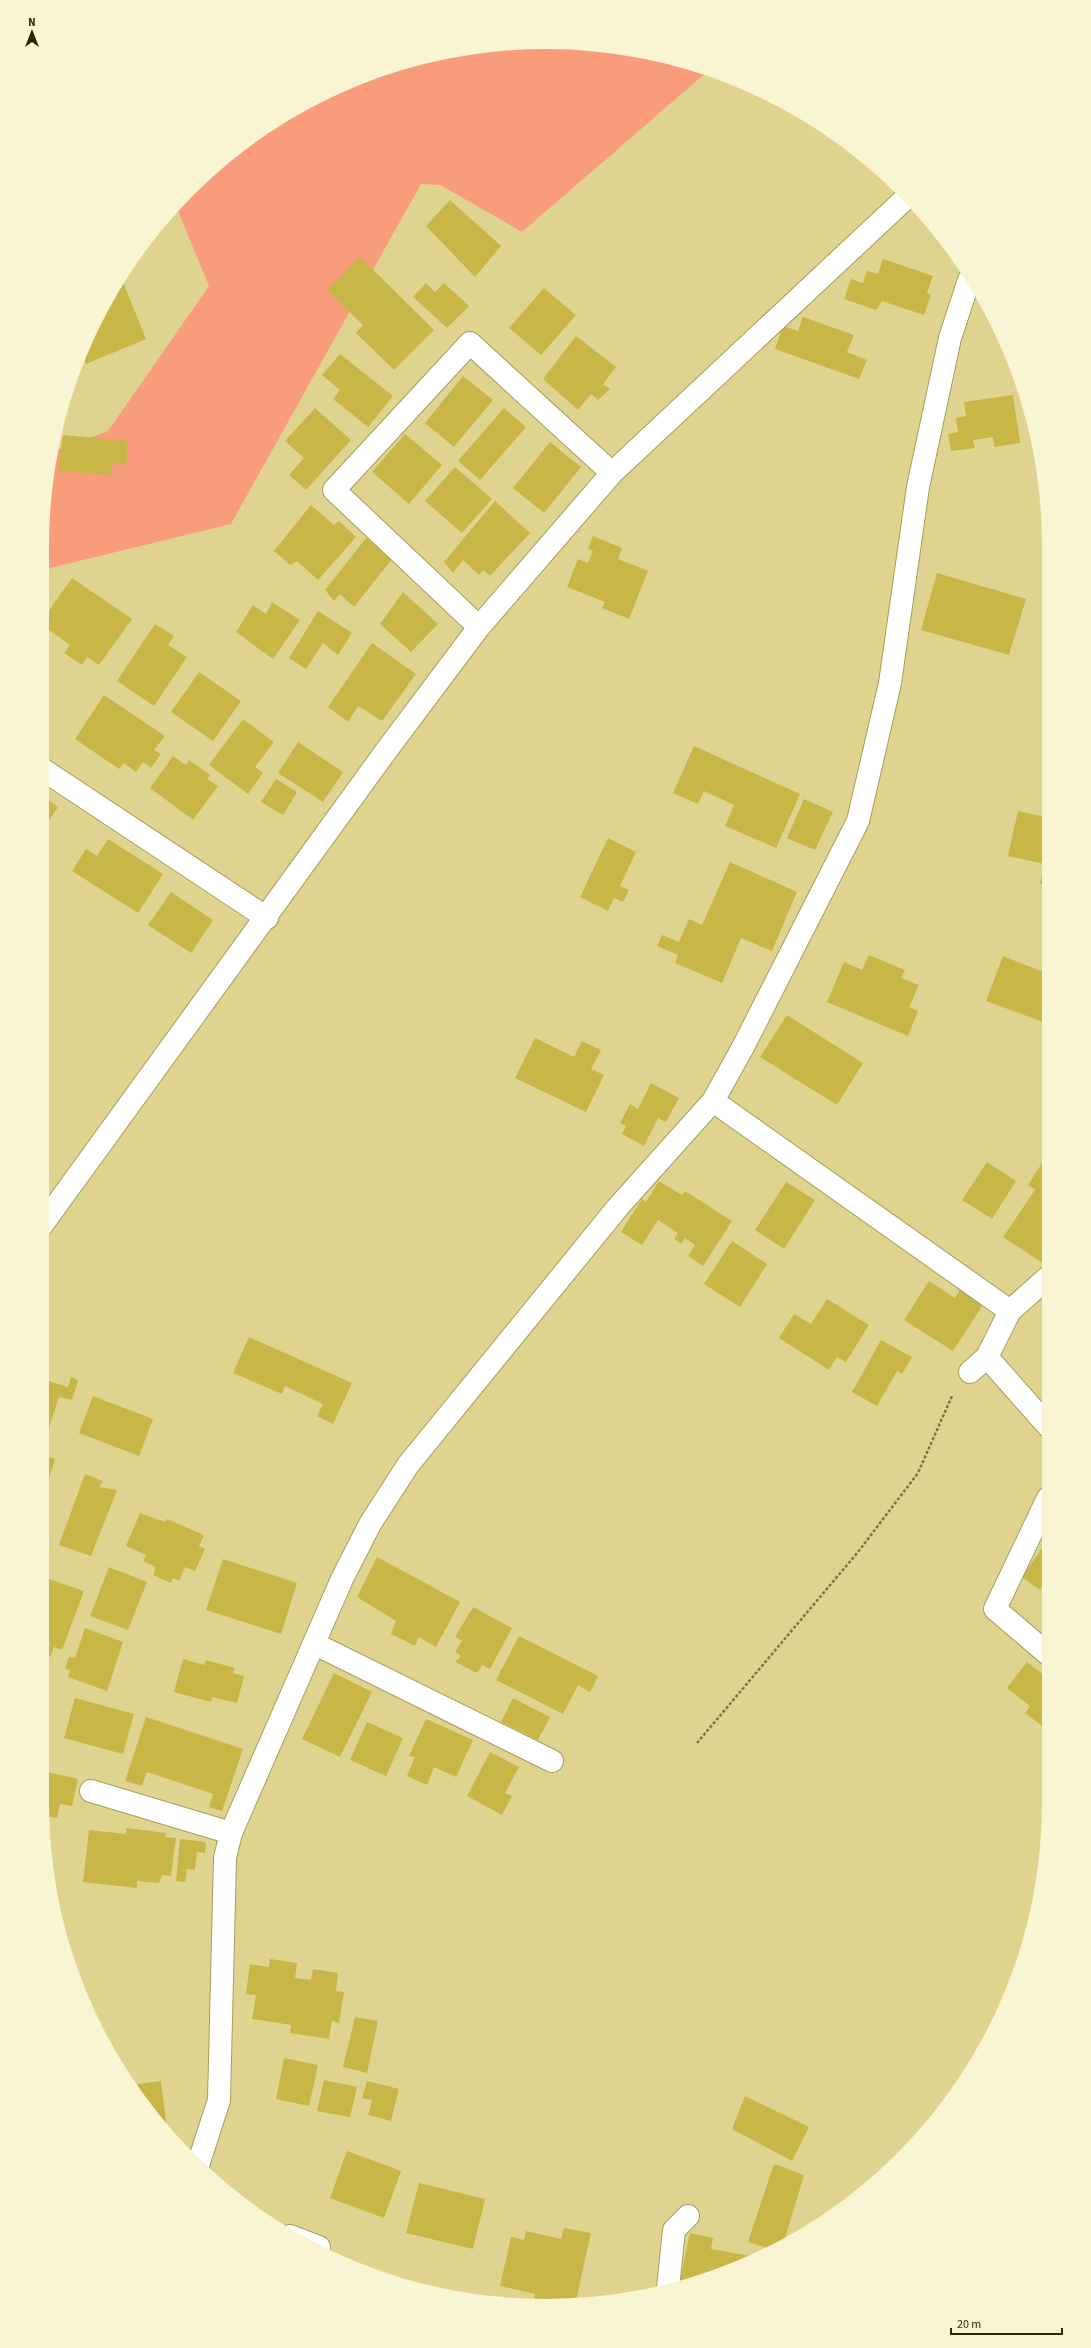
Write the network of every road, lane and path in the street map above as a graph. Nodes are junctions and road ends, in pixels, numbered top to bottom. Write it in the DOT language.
graph roads {
  1 [pos="903,201"];
  2 [pos="967,285"];
  3 [pos="612,473"];
  4 [pos="479,627"];
  5 [pos="49,774"];
  6 [pos="266,918"];
  7 [pos="713,1101"];
  8 [pos="49,1215"];
  9 [pos="1042,1282"];
  10 [pos="1010,1311"];
  11 [pos="987,1357"];
  12 [pos="970,1372"];
  13 [pos="1042,1419"];
  14 [pos="1042,1510"];
  15 [pos="315,1644"];
  16 [pos="1042,1650"];
  17 [pos="697,1743"];
  18 [pos="552,1761"];
  19 [pos="91,1791"];
  20 [pos="231,1833"];
  21 [pos="200,2159"];
  22 [pos="688,2216"];
  23 [pos="668,2283"];
  1 -- 3 [label="street"];
  2 -- 7 [label="street"];
  3 -- 4 [label="street"];
  3 -- 4 [label="street"];
  4 -- 6 [label="street"];
  5 -- 6 [label="street"];
  6 -- 8 [label="street"];
  7 -- 10 [label="street"];
  7 -- 15 [label="street"];
  9 -- 10 [label="street"];
  10 -- 11 [label="street"];
  11 -- 12 [label="street"];
  11 -- 13 [label="street"];
  12 -- 17 [label="path"];
  14 -- 16 [label="street"];
  15 -- 18 [label="street"];
  15 -- 20 [label="street"];
  19 -- 20 [label="street"];
  20 -- 21 [label="street"];
  22 -- 23 [label="street"];
}
